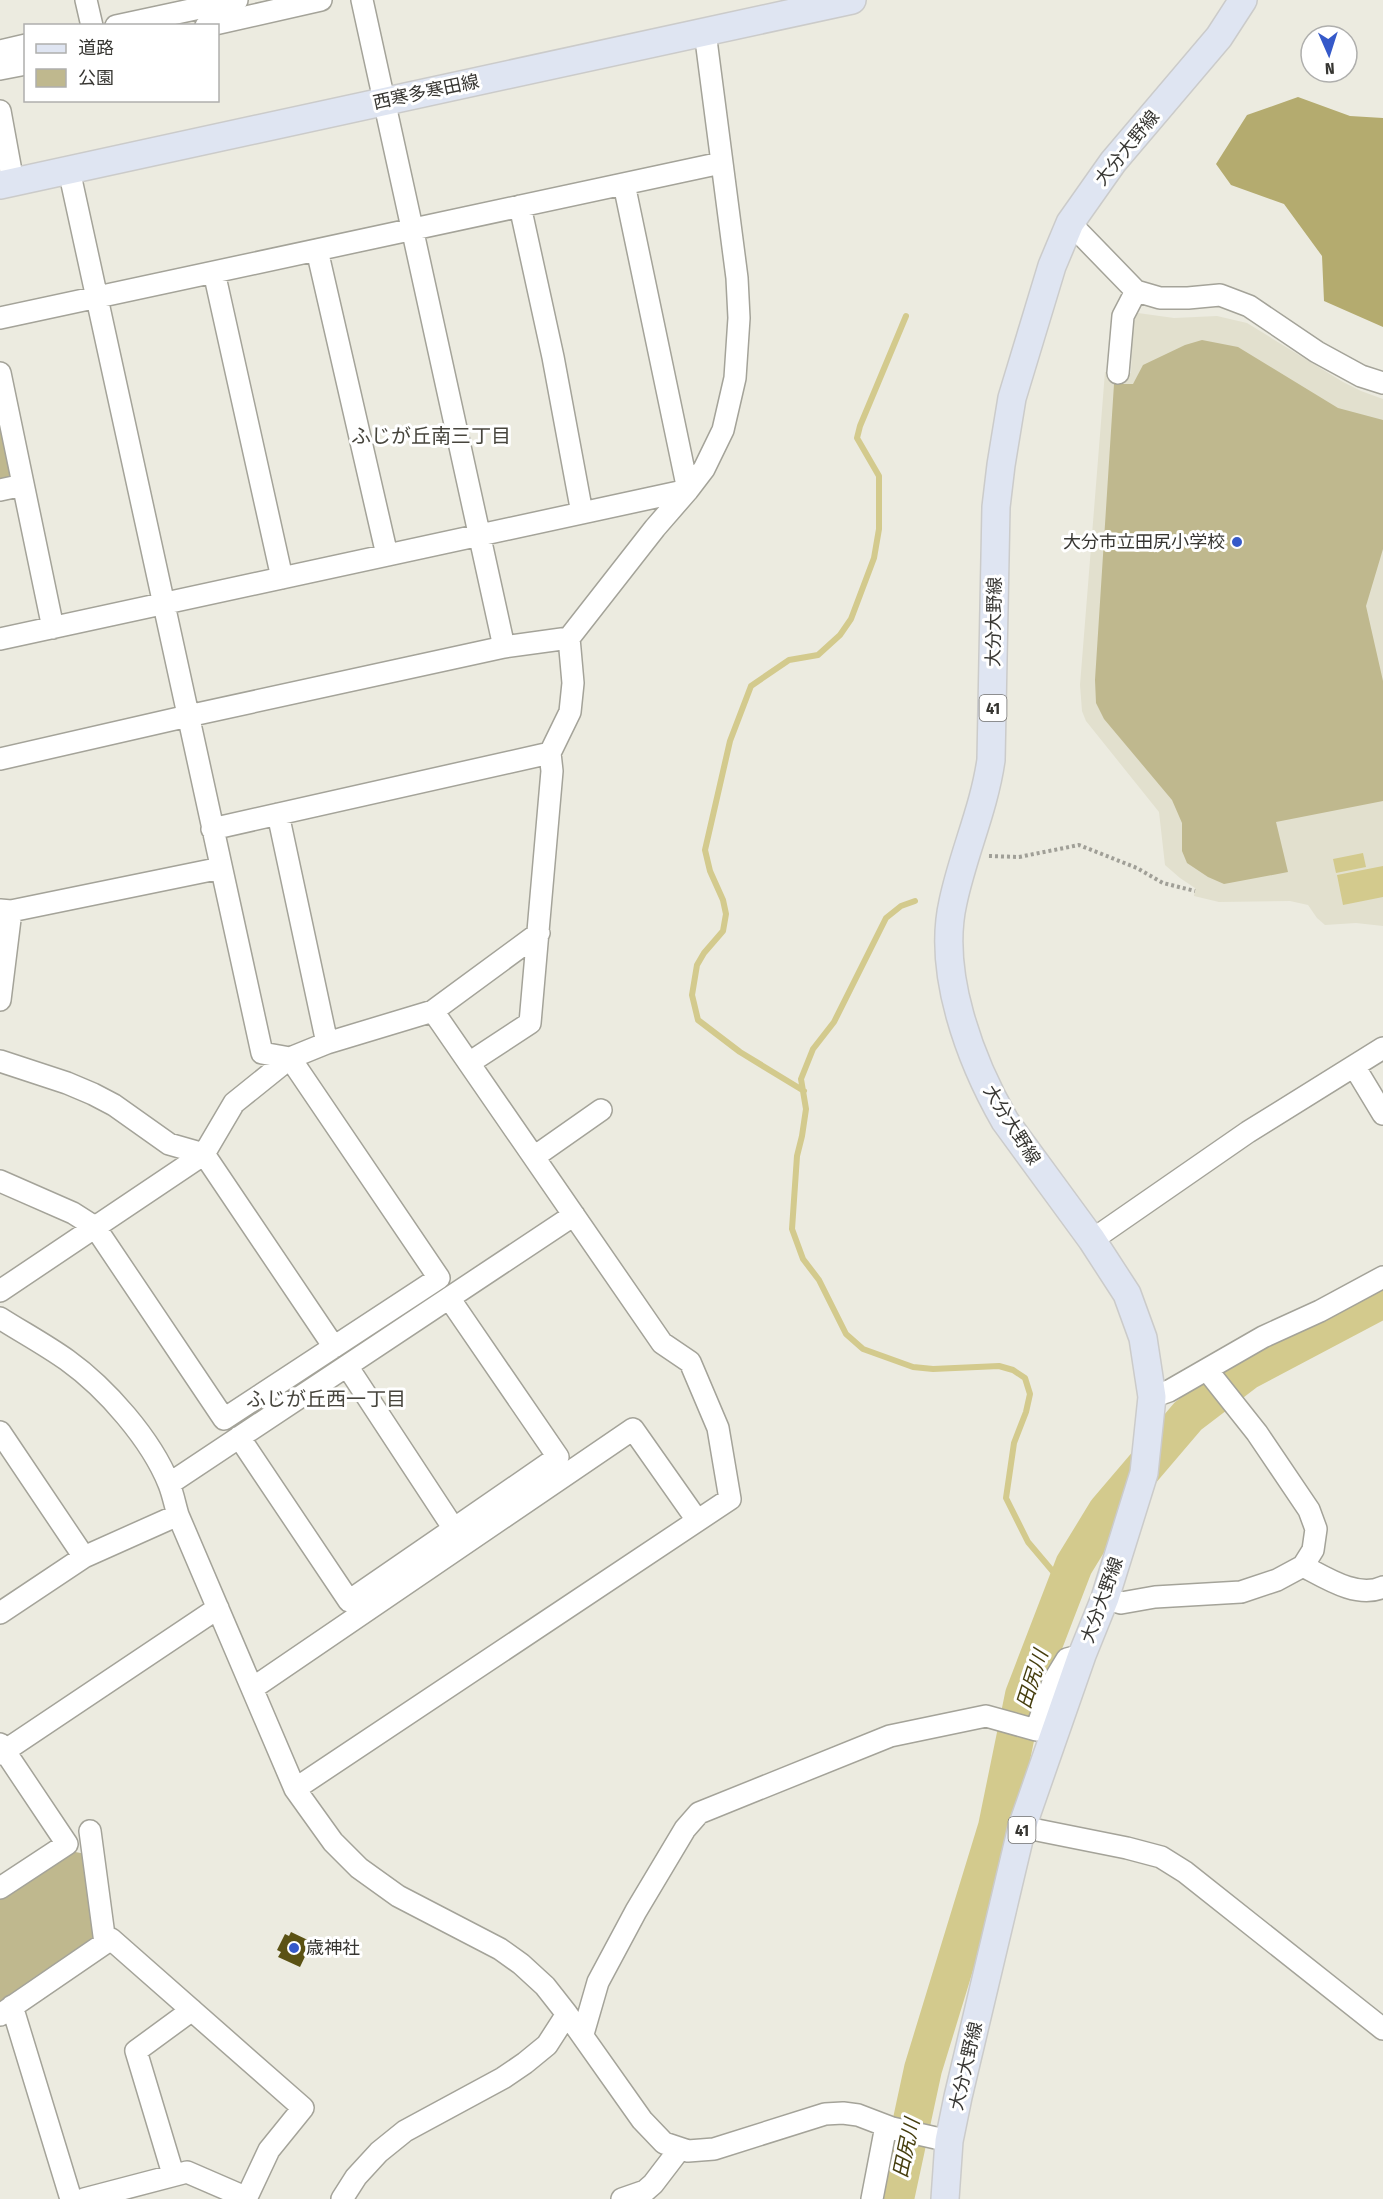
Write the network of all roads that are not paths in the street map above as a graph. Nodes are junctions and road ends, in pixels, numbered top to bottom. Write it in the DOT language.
graph roads {
  1 [pos="86,0"];
  2 [pos="237,0"];
  3 [pos="321,0"];
  4 [pos="362,0"];
  5 [pos="1243,0"];
  6 [pos="837,2"];
  7 [pos="199,12"];
  8 [pos="92,24"];
  9 [pos="128,24"];
  10 [pos="705,32"];
  11 [pos="24,45"];
  12 [pos="0,51"];
  13 [pos="24,64"];
  14 [pos="0,69"];
  15 [pos="384,101"];
  16 [pos="0,111"];
  17 [pos="721,163"];
  18 [pos="69,170"];
  19 [pos="7,184"];
  20 [pos="624,184"];
  21 [pos="520,206"];
  22 [pos="1070,223"];
  23 [pos="412,230"];
  24 [pos="317,250"];
  25 [pos="214,272"];
  26 [pos="1136,291"];
  27 [pos="96,297"];
  28 [pos="0,318"];
  29 [pos="0,373"];
  30 [pos="1118,373"];
  31 [pos="1383,383"];
  32 [pos="23,485"];
  33 [pos="0,490"];
  34 [pos="688,490"];
  35 [pos="582,513"];
  36 [pos="479,535"];
  37 [pos="387,555"];
  38 [pos="282,578"];
  39 [pos="164,604"];
  40 [pos="53,628"];
  41 [pos="569,638"];
  42 [pos="0,639"];
  43 [pos="504,647"];
  44 [pos="188,716"];
  45 [pos="550,753"];
  46 [pos="0,759"];
  47 [pos="278,814"];
  48 [pos="212,829"];
  49 [pos="221,868"];
  50 [pos="5,910"];
  51 [pos="539,933"];
  52 [pos="0,1000"];
  53 [pos="433,1011"];
  54 [pos="327,1043"];
  55 [pos="1383,1048"];
  56 [pos="290,1058"];
  57 [pos="0,1061"];
  58 [pos="469,1064"];
  59 [pos="1354,1066"];
  60 [pos="601,1110"];
  61 [pos="1383,1114"];
  62 [pos="204,1154"];
  63 [pos="534,1157"];
  64 [pos="0,1181"];
  65 [pos="574,1215"];
  66 [pos="95,1227"];
  67 [pos="1092,1240"];
  68 [pos="1383,1277"];
  69 [pos="0,1291"];
  70 [pos="449,1298"];
  71 [pos="0,1318"];
  72 [pos="333,1347"];
  73 [pos="347,1366"];
  74 [pos="1207,1370"];
  75 [pos="1152,1397"];
  76 [pos="0,1432"];
  77 [pos="239,1437"];
  78 [pos="169,1484"];
  79 [pos="178,1515"];
  80 [pos="697,1520"];
  81 [pos="454,1529"];
  82 [pos="84,1557"];
  83 [pos="1303,1566"];
  84 [pos="1383,1587"];
  85 [pos="1105,1598"];
  86 [pos="218,1608"];
  87 [pos="0,1613"];
  88 [pos="1082,1655"];
  89 [pos="252,1688"];
  90 [pos="2,1749"];
  91 [pos="295,1789"];
  92 [pos="1022,1827"];
  93 [pos="90,1831"];
  94 [pos="0,1888"];
  95 [pos="105,1943"];
  96 [pos="192,2010"];
  97 [pos="6,2011"];
  98 [pos="567,2014"];
  99 [pos="1383,2029"];
  100 [pos="583,2034"];
  101 [pos="889,2127"];
  102 [pos="938,2138"];
  103 [pos="679,2150"];
  104 [pos="173,2174"];
  105 [pos="71,2199"];
  106 [pos="84,2199"];
  107 [pos="246,2199"];
  108 [pos="342,2199"];
  109 [pos="622,2199"];
  110 [pos="872,2199"];
  111 [pos="945,2199"];
  1 -- 8 [label="street"];
  2 -- 7 [label="street"];
  3 -- 7 [label="street"];
  4 -- 15 [label="street"];
  5 -- 22 [label="main road, 大分大野線 / 41"];
  6 -- 10 [label="main road, 西寒多寒田線"];
  7 -- 9 [label="street"];
  10 -- 15 [label="main road, 西寒多寒田線"];
  10 -- 17 [label="street"];
  11 -- 12 [label="street"];
  13 -- 14 [label="street"];
  15 -- 18 [label="main road, 西寒多寒田線"];
  15 -- 23 [label="street"];
  16 -- 19 [label="street"];
  17 -- 20 [label="street"];
  17 -- 34 [label="street"];
  18 -- 19 [label="main road, 西寒多寒田線"];
  18 -- 27 [label="street"];
  20 -- 21 [label="street"];
  20 -- 34 [label="street"];
  21 -- 23 [label="street"];
  21 -- 35 [label="street"];
  22 -- 26 [label="street"];
  22 -- 67 [label="main road, 大分大野線 / 41"];
  23 -- 24 [label="street"];
  23 -- 36 [label="street"];
  24 -- 25 [label="street"];
  24 -- 37 [label="street"];
  25 -- 27 [label="street"];
  25 -- 38 [label="street"];
  26 -- 30 [label="street"];
  26 -- 31 [label="street"];
  27 -- 28 [label="street"];
  27 -- 39 [label="street"];
  29 -- 32 [label="street"];
  32 -- 33 [label="street"];
  32 -- 40 [label="street"];
  34 -- 35 [label="street"];
  34 -- 41 [label="street"];
  35 -- 36 [label="street"];
  36 -- 37 [label="street"];
  36 -- 43 [label="street"];
  37 -- 38 [label="street"];
  38 -- 39 [label="street"];
  39 -- 40 [label="street"];
  39 -- 44 [label="street"];
  40 -- 42 [label="street"];
  41 -- 43 [label="street"];
  41 -- 45 [label="street"];
  43 -- 44 [label="street"];
  44 -- 46 [label="street"];
  44 -- 48 [label="street"];
  45 -- 47 [label="street"];
  45 -- 51 [label="street"];
  47 -- 48 [label="street"];
  47 -- 54 [label="street"];
  48 -- 49 [label="street"];
  49 -- 50 [label="street"];
  49 -- 56 [label="street"];
  50 -- 52 [label="street"];
  51 -- 53 [label="street"];
  51 -- 58 [label="street"];
  53 -- 54 [label="street"];
  53 -- 58 [label="street"];
  54 -- 56 [label="street"];
  55 -- 59 [label="street"];
  56 -- 62 [label="street"];
  56 -- 72 [label="street"];
  57 -- 62 [label="street"];
  58 -- 63 [label="street"];
  59 -- 61 [label="street"];
  59 -- 67 [label="street"];
  60 -- 63 [label="street"];
  62 -- 66 [label="street"];
  62 -- 72 [label="street"];
  63 -- 65 [label="street"];
  64 -- 66 [label="street"];
  65 -- 70 [label="street"];
  65 -- 80 [label="street"];
  66 -- 69 [label="street"];
  66 -- 72 [label="street"];
  67 -- 75 [label="main road, 大分大野線 / 41"];
  68 -- 74 [label="street"];
  70 -- 73 [label="street"];
  70 -- 81 [label="street"];
  71 -- 78 [label="street"];
  73 -- 77 [label="street"];
  73 -- 81 [label="street"];
  74 -- 75 [label="street"];
  74 -- 83 [label="street"];
  75 -- 85 [label="main road, 大分大野線 / 41"];
  76 -- 82 [label="street"];
  77 -- 78 [label="street"];
  77 -- 81 [label="street"];
  78 -- 79 [label="street"];
  79 -- 82 [label="street"];
  79 -- 86 [label="street"];
  80 -- 89 [label="street"];
  80 -- 91 [label="street"];
  82 -- 87 [label="street"];
  83 -- 84 [label="street"];
  83 -- 85 [label="street"];
  85 -- 88 [label="main road, 大分大野線 / 41"];
  86 -- 89 [label="street"];
  86 -- 90 [label="street"];
  88 -- 92 [label="main road, 大分大野線 / 41"];
  88 -- 100 [label="street"];
  89 -- 91 [label="street"];
  90 -- 94 [label="street"];
  91 -- 98 [label="street"];
  92 -- 99 [label="street"];
  92 -- 102 [label="main road, 大分大野線 / 41"];
  93 -- 95 [label="street"];
  95 -- 96 [label="street"];
  95 -- 97 [label="street"];
  96 -- 104 [label="street"];
  96 -- 107 [label="street"];
  97 -- 105 [label="street"];
  98 -- 100 [label="street"];
  98 -- 108 [label="street"];
  100 -- 103 [label="street"];
  101 -- 102 [label="street"];
  101 -- 103 [label="street"];
  101 -- 110 [label="street"];
  102 -- 111 [label="main road, 大分大野線 / 41"];
  103 -- 109 [label="street"];
  104 -- 106 [label="street"];
  104 -- 107 [label="street"];
}
